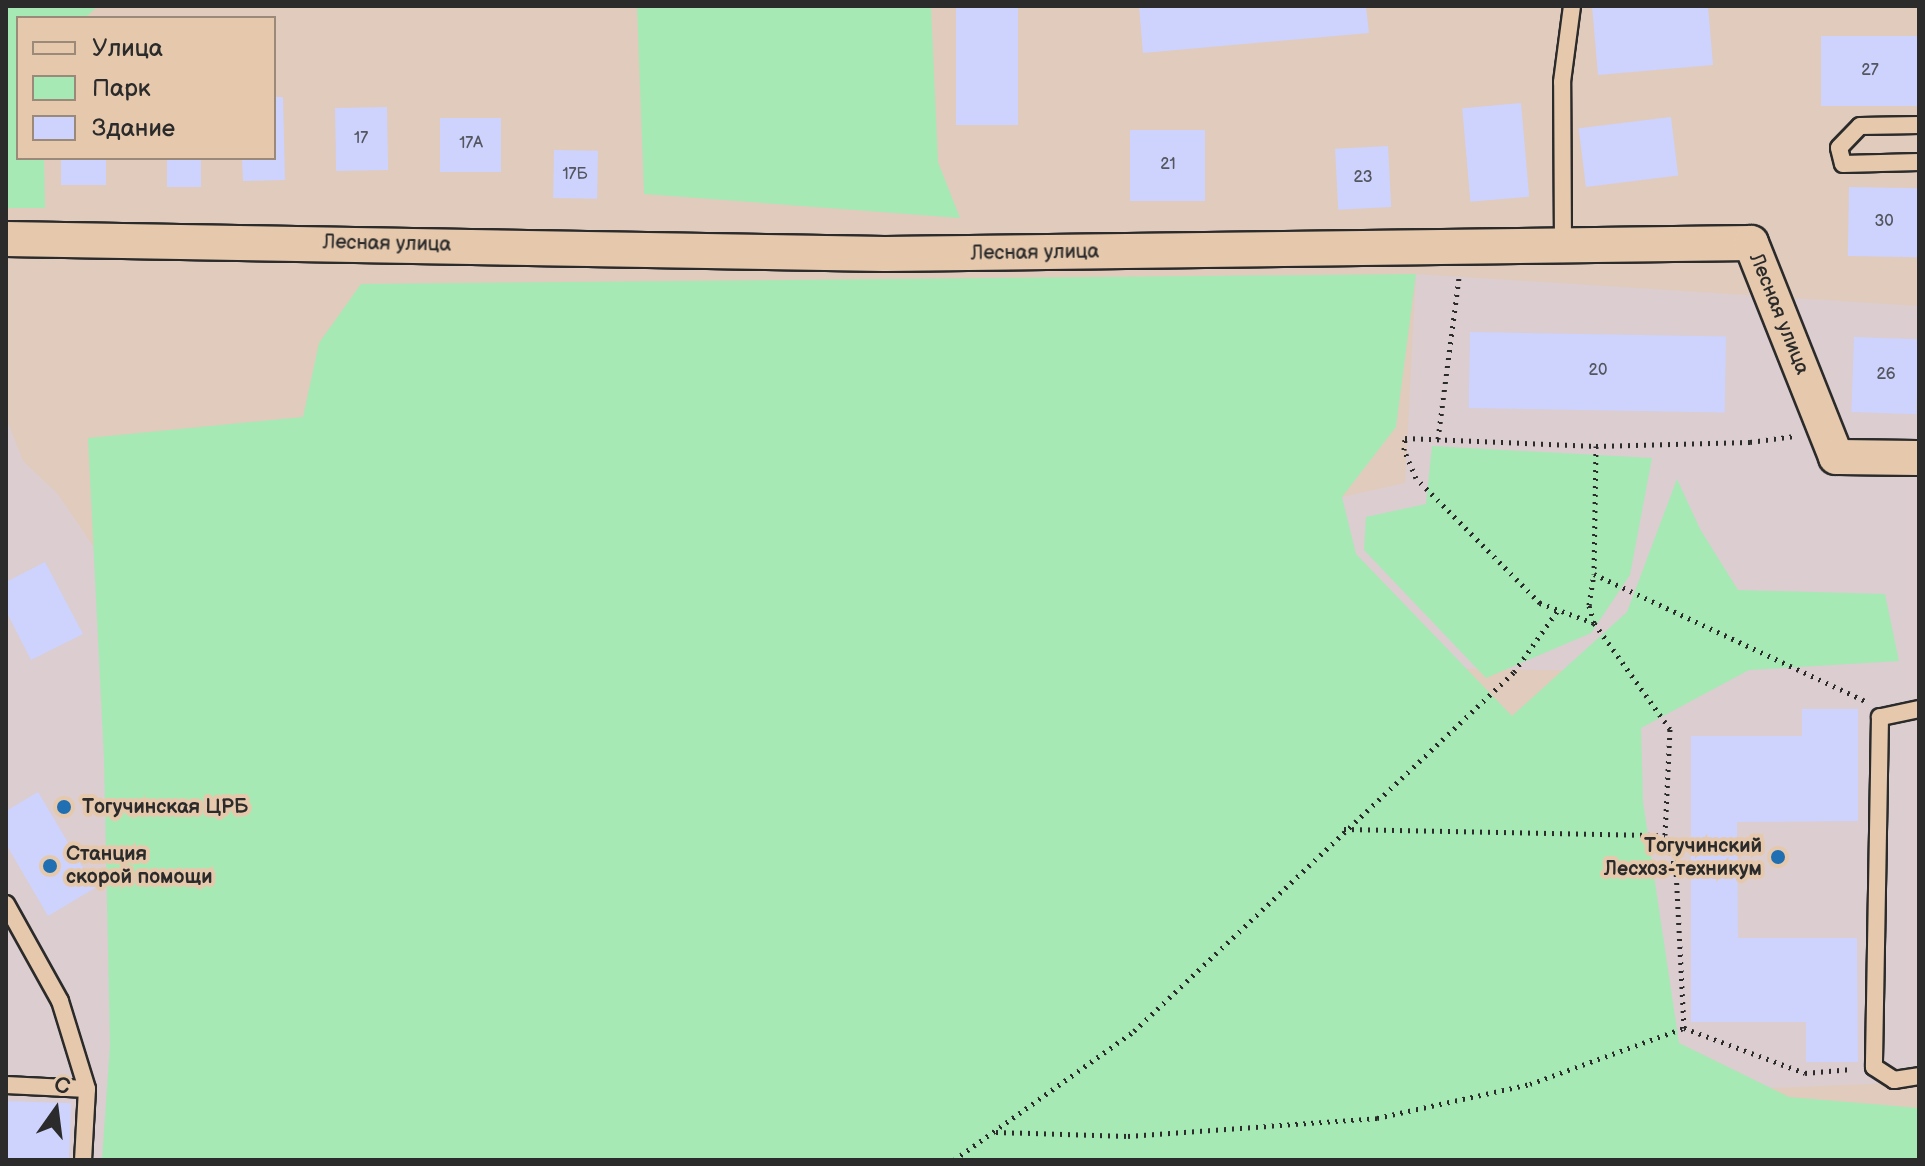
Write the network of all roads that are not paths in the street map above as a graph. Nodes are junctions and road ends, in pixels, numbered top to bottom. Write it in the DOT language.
graph roads {
  1 [pos="1572,6"];
  2 [pos="1919,125"];
  3 [pos="1919,162"];
  4 [pos="6,239"];
  5 [pos="1563,246"];
  6 [pos="1919,458"];
  7 [pos="1919,709"];
  8 [pos="6,904"];
  9 [pos="1919,1076"];
  10 [pos="6,1085"];
  11 [pos="87,1089"];
  12 [pos="83,1160"];
  1 -- 5 [label="lane"];
  2 -- 3 [label="lane"];
  4 -- 5 [label="street, Лесная улица"];
  5 -- 6 [label="street, Лесная улица"];
  7 -- 9 [label="lane"];
  8 -- 11 [label="lane"];
  10 -- 11 [label="lane"];
  11 -- 12 [label="lane"];
}
